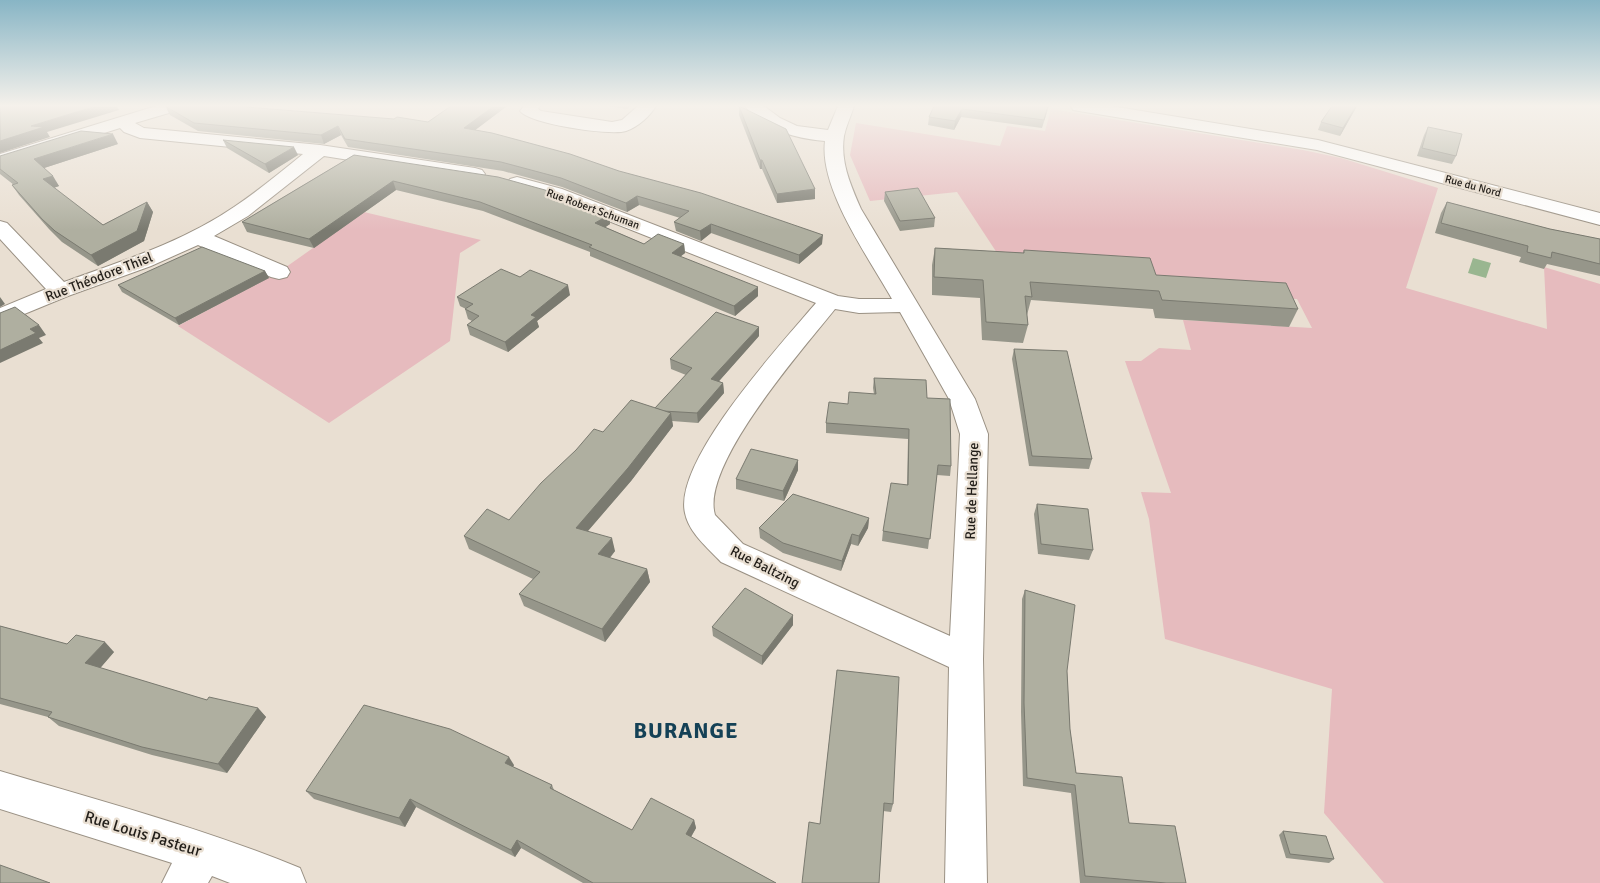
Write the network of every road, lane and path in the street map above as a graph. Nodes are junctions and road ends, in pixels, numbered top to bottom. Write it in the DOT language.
graph roads {
  1 [pos="41,147"];
  2 [pos="290,147"];
  3 [pos="834,147"];
  4 [pos="1327,147"];
  5 [pos="320,150"];
  6 [pos="0,160"];
  7 [pos="1600,218"];
  8 [pos="0,227"];
  9 [pos="198,237"];
  10 [pos="280,272"];
  11 [pos="60,291"];
  12 [pos="830,300"];
  13 [pos="907,305"];
  14 [pos="0,318"];
  15 [pos="966,659"];
  16 [pos="0,790"];
  17 [pos="194,868"];
  18 [pos="285,883"];
  19 [pos="966,883"];
  1 -- 6 [label="street"];
  2 -- 5 [label="street, Rue Robert Schuman"];
  3 -- 13 [label="street, Rue de Hellange"];
  4 -- 7 [label="street, Rue du Nord"];
  5 -- 9 [label="street, Rue Théodore Thiel"];
  5 -- 12 [label="street, Rue Robert Schuman"];
  8 -- 11 [label="street"];
  9 -- 10 [label="street"];
  9 -- 11 [label="street, Rue Théodore Thiel"];
  11 -- 14 [label="street, Rue Théodore Thiel"];
  12 -- 13 [label="street, Rue Robert Schuman"];
  12 -- 15 [label="street, Rue Baltzing"];
  13 -- 15 [label="street, Rue de Hellange"];
  15 -- 19 [label="street, Rue de Hellange"];
  16 -- 17 [label="street, Rue Louis Pasteur"];
  17 -- 18 [label="street, Rue Louis Pasteur"];
}
